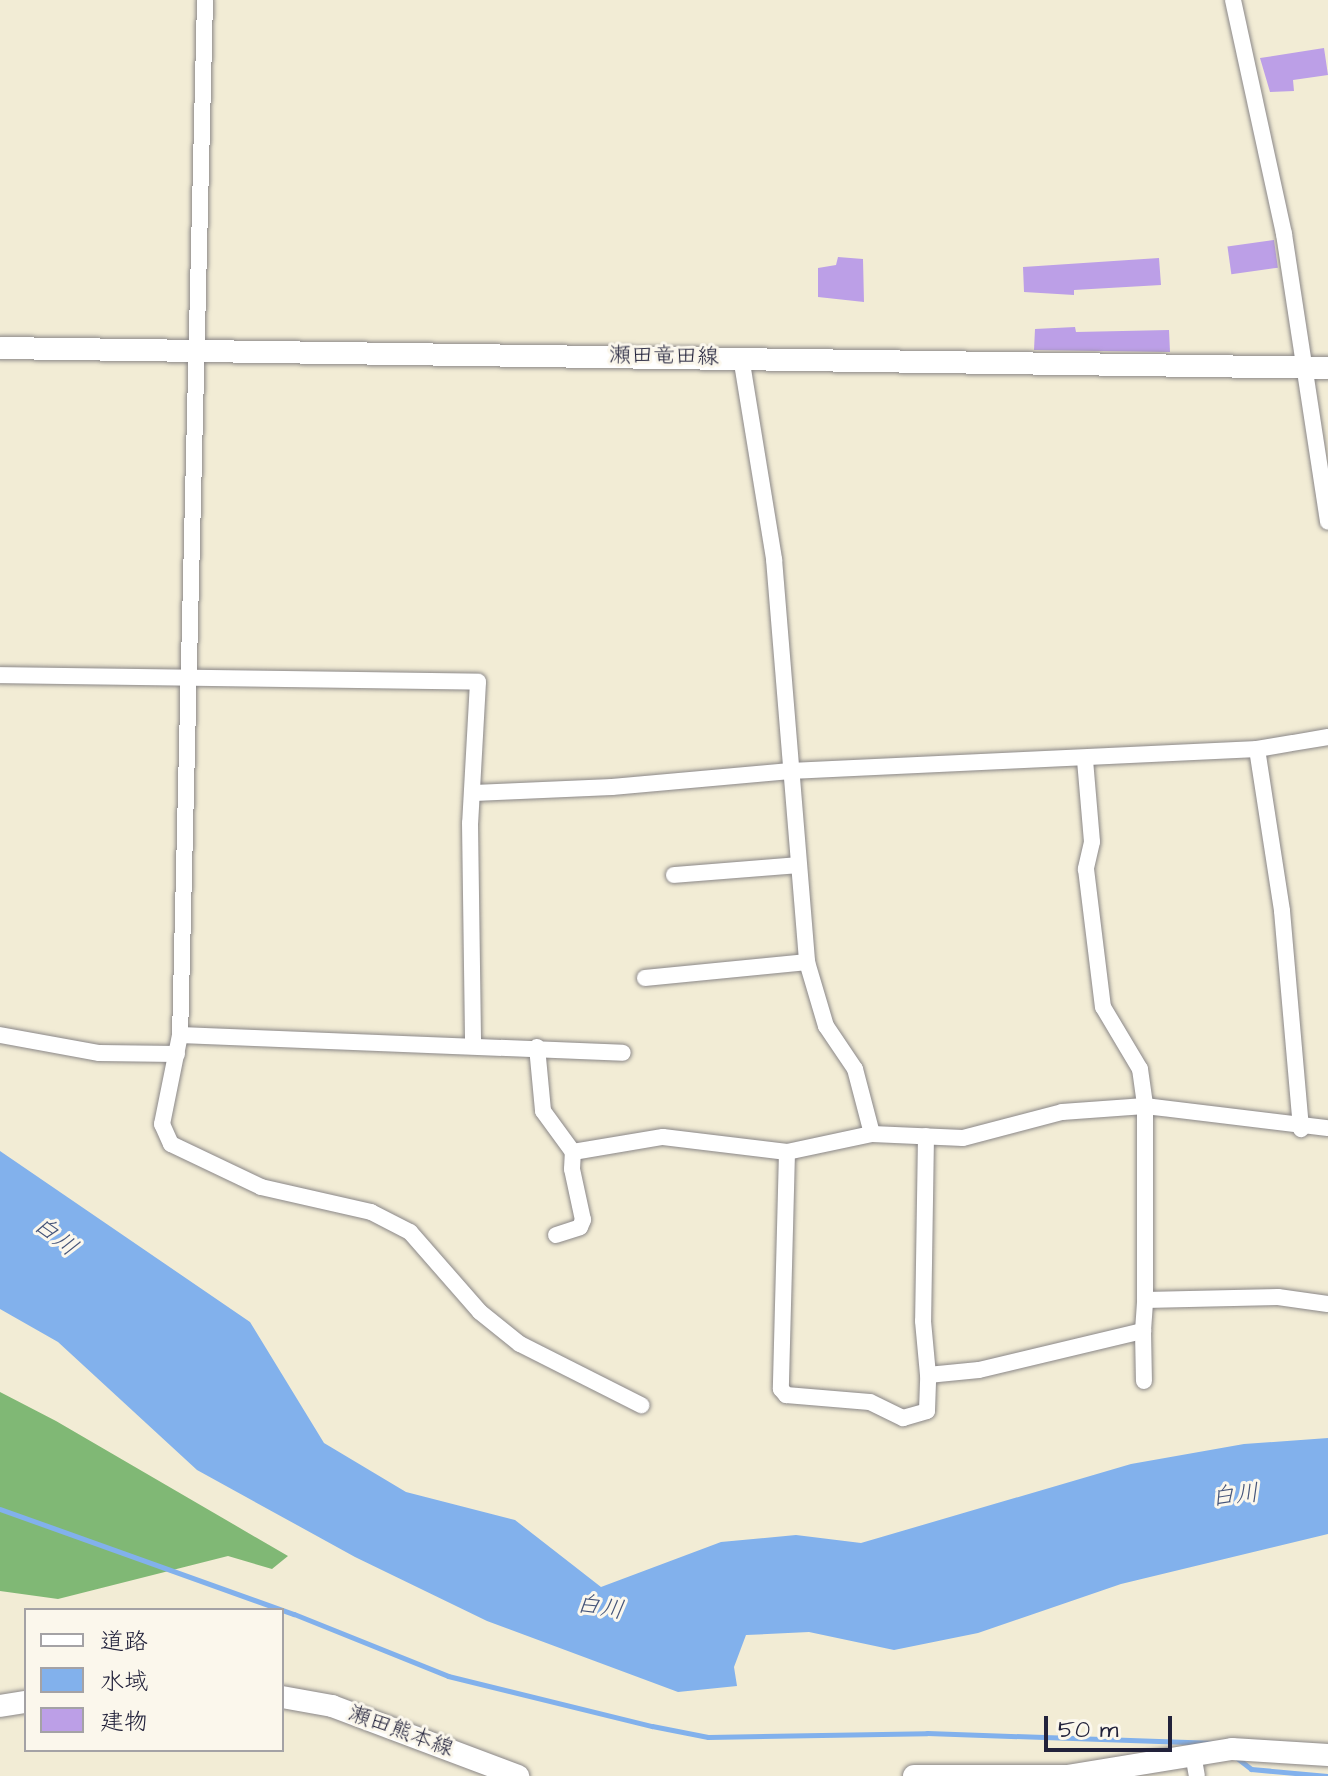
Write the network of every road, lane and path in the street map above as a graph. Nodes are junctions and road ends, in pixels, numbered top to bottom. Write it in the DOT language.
graph roads {
  1 [pos="205,0"];
  2 [pos="1233,0"];
  3 [pos="0,348"];
  4 [pos="195,350"];
  5 [pos="741,357"];
  6 [pos="1317,368"];
  7 [pos="1328,522"];
  8 [pos="0,675"];
  9 [pos="189,675"];
  10 [pos="1328,737"];
  11 [pos="1257,749"];
  12 [pos="1085,760"];
  13 [pos="790,771"];
  14 [pos="474,793"];
  15 [pos="798,865"];
  16 [pos="674,875"];
  17 [pos="807,962"];
  18 [pos="645,978"];
  19 [pos="0,1035"];
  20 [pos="180,1035"];
  21 [pos="473,1043"];
  22 [pos="537,1047"];
  23 [pos="623,1053"];
  24 [pos="177,1054"];
  25 [pos="1145,1106"];
  26 [pos="1328,1128"];
  27 [pos="1301,1129"];
  28 [pos="872,1134"];
  29 [pos="926,1136"];
  30 [pos="573,1152"];
  31 [pos="787,1152"];
  32 [pos="556,1235"];
  33 [pos="1145,1300"];
  34 [pos="1328,1304"];
  35 [pos="1143,1331"];
  36 [pos="928,1375"];
  37 [pos="1144,1381"];
  38 [pos="641,1405"];
  39 [pos="284,1697"];
  40 [pos="24,1702"];
  41 [pos="0,1706"];
  42 [pos="1328,1755"];
  43 [pos="1195,1765"];
  44 [pos="1082,1775"];
  45 [pos="518,1776"];
  46 [pos="914,1776"];
  1 -- 4 [label="street"];
  2 -- 6 [label="street"];
  3 -- 4 [label="main road, 瀬田竜田線"];
  4 -- 5 [label="main road, 瀬田竜田線"];
  4 -- 9 [label="street"];
  5 -- 6 [label="main road, 瀬田竜田線"];
  5 -- 13 [label="street"];
  6 -- 7 [label="street"];
  8 -- 9 [label="street"];
  9 -- 14 [label="street"];
  9 -- 20 [label="street"];
  10 -- 11 [label="street"];
  11 -- 12 [label="street"];
  11 -- 27 [label="street"];
  12 -- 13 [label="street"];
  12 -- 25 [label="street"];
  13 -- 14 [label="street"];
  13 -- 15 [label="street"];
  14 -- 21 [label="street"];
  15 -- 16 [label="street"];
  15 -- 17 [label="street"];
  17 -- 18 [label="street"];
  17 -- 28 [label="street"];
  19 -- 24 [label="street"];
  20 -- 21 [label="street"];
  20 -- 24 [label="street"];
  21 -- 22 [label="street"];
  22 -- 23 [label="street"];
  22 -- 30 [label="street"];
  24 -- 38 [label="street"];
  25 -- 27 [label="street"];
  25 -- 29 [label="street"];
  25 -- 33 [label="street"];
  26 -- 27 [label="street"];
  28 -- 29 [label="street"];
  28 -- 31 [label="street"];
  29 -- 36 [label="street"];
  30 -- 31 [label="street"];
  30 -- 32 [label="street"];
  31 -- 36 [label="street"];
  33 -- 34 [label="street"];
  33 -- 35 [label="street"];
  35 -- 36 [label="street"];
  35 -- 37 [label="street"];
  39 -- 45 [label="main road, 瀬田熊本線"];
  40 -- 41 [label="main road"];
  42 -- 43 [label="main road"];
  43 -- 44 [label="main road"];
  44 -- 46 [label="main road"];
}
